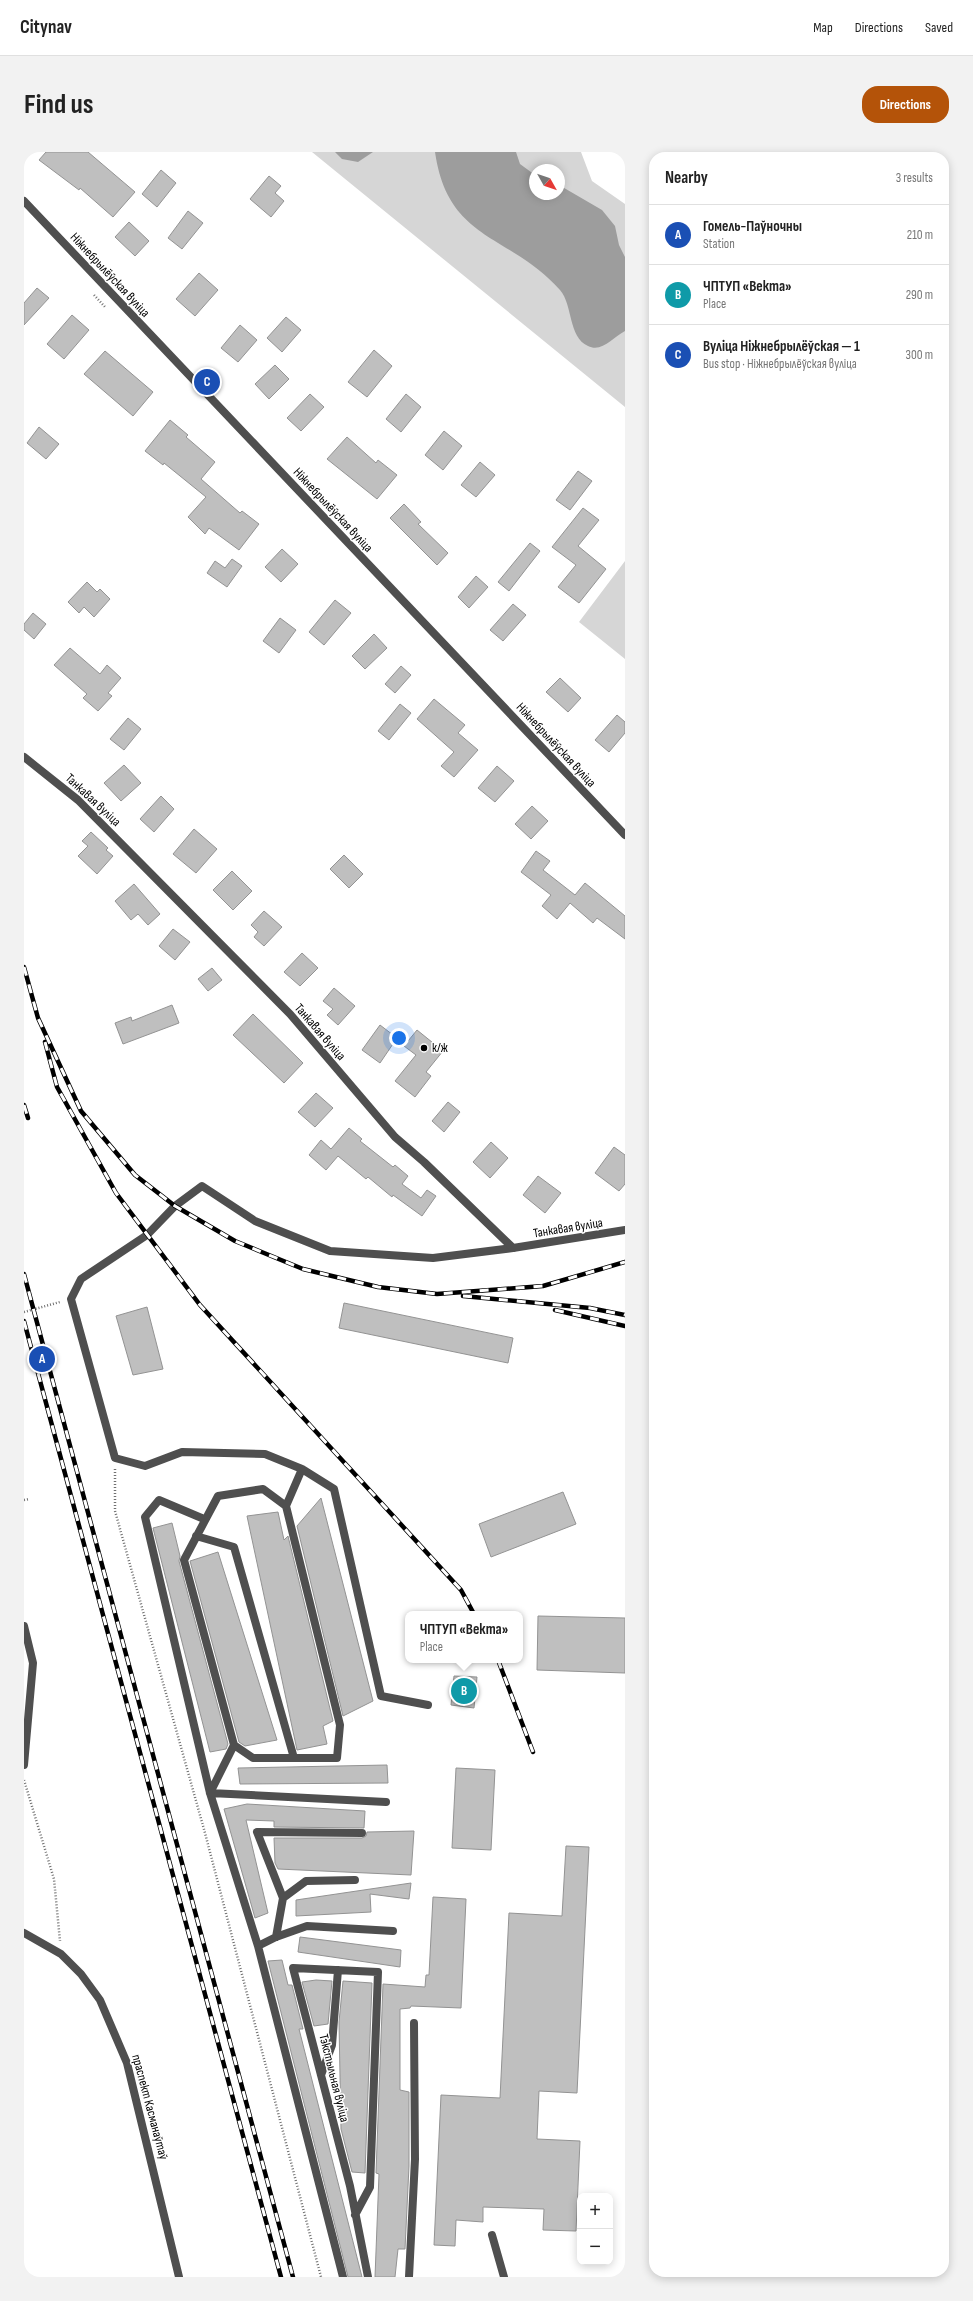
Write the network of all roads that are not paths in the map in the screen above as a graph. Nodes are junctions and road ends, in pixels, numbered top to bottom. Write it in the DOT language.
graph roads {
  1 [pos="24,201"];
  2 [pos="24,757"];
  3 [pos="625,835"];
  4 [pos="625,1230"];
  5 [pos="513,1248"];
  6 [pos="302,1469"];
  7 [pos="286,1506"];
  8 [pos="204,1519"];
  9 [pos="196,1536"];
  10 [pos="24,1626"];
  11 [pos="428,1705"];
  12 [pos="234,1745"];
  13 [pos="294,1758"];
  14 [pos="24,1765"];
  15 [pos="210,1793"];
  16 [pos="386,1802"];
  17 [pos="362,1832"];
  18 [pos="355,1880"];
  19 [pos="283,1898"];
  20 [pos="393,1930"];
  21 [pos="24,1933"];
  22 [pos="276,1937"];
  23 [pos="258,1946"];
  24 [pos="338,1970"];
  25 [pos="414,2023"];
  26 [pos="321,2075"];
  27 [pos="355,2215"];
  28 [pos="492,2235"];
  29 [pos="180,2277"];
  30 [pos="343,2277"];
  31 [pos="368,2277"];
  32 [pos="410,2277"];
  33 [pos="504,2277"];
  1 -- 3 [label="street, Ніжнебрылёўская вуліца"];
  2 -- 5 [label="street, Танкавая вуліца"];
  4 -- 5 [label="street, Танкавая вуліца"];
  5 -- 6 [label="street"];
  6 -- 7 [label="street"];
  6 -- 11 [label="street"];
  7 -- 8 [label="street"];
  7 -- 13 [label="street"];
  8 -- 9 [label="street"];
  8 -- 15 [label="street"];
  9 -- 12 [label="street"];
  9 -- 13 [label="street"];
  10 -- 14 [label="street"];
  12 -- 13 [label="street"];
  12 -- 15 [label="street"];
  15 -- 16 [label="street"];
  15 -- 23 [label="street"];
  17 -- 19 [label="street"];
  18 -- 19 [label="street"];
  19 -- 22 [label="street"];
  20 -- 22 [label="street"];
  21 -- 29 [label="street, праспект Касманаўтаў"];
  22 -- 23 [label="street"];
  23 -- 30 [label="street"];
  24 -- 26 [label="street"];
  24 -- 26 [label="street, Тэкстыльная вуліца"];
  24 -- 27 [label="street, Тэкстыльная вуліца"];
  25 -- 32 [label="street"];
  26 -- 27 [label="street, Тэкстыльная вуліца"];
  27 -- 31 [label="street, Тэкстыльная вуліца"];
  28 -- 33 [label="street"];
}
